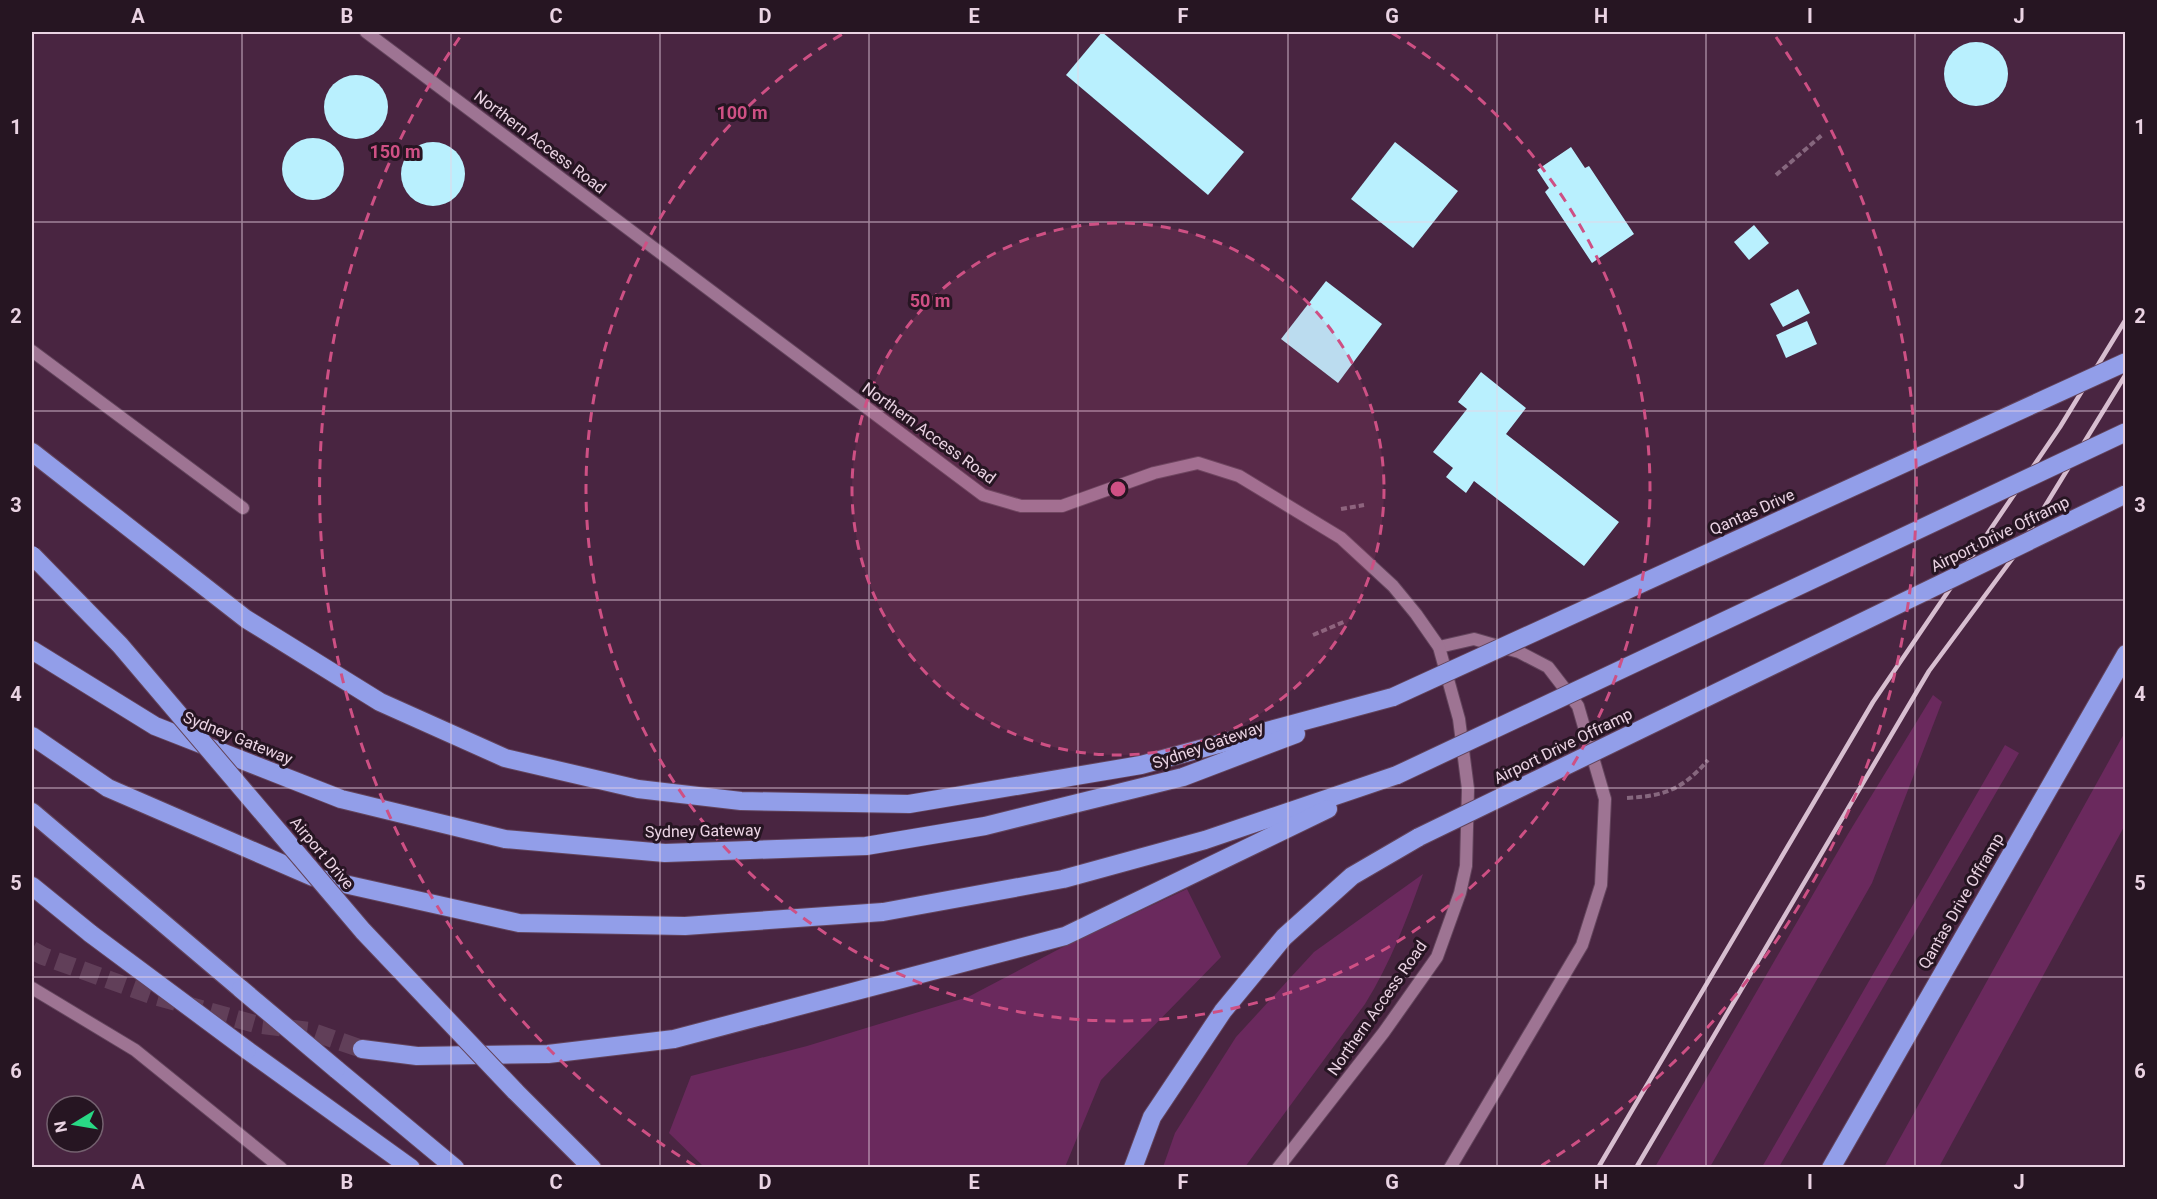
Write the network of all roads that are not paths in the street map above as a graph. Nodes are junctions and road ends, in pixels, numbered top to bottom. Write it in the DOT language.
graph roads {
  1 [pos="366,32"];
  2 [pos="32,351"];
  3 [pos="2126,362"];
  4 [pos="2126,432"];
  5 [pos="32,452"];
  6 [pos="2126,494"];
  7 [pos="243,508"];
  8 [pos="32,555"];
  9 [pos="1439,647"];
  10 [pos="32,650"];
  11 [pos="2126,654"];
  12 [pos="1393,697"];
  13 [pos="32,736"];
  14 [pos="1397,775"];
  15 [pos="32,812"];
  16 [pos="32,886"];
  17 [pos="32,988"];
  18 [pos="362,1049"];
  19 [pos="281,1167"];
  20 [pos="411,1167"];
  21 [pos="455,1167"];
  22 [pos="591,1167"];
  23 [pos="1133,1167"];
  24 [pos="1278,1167"];
  25 [pos="1450,1167"];
  26 [pos="1831,1167"];
  1 -- 9 [label="street, Northern Access Road"];
  2 -- 7 [label="street"];
  3 -- 12 [label="highway, Qantas Drive, bridge"];
  4 -- 14 [label="highway, bridge"];
  5 -- 12 [label="highway"];
  6 -- 23 [label="highway, Airport Drive Offramp, bridge"];
  8 -- 22 [label="highway, Airport Drive, bridge"];
  9 -- 24 [label="street, Northern Access Road"];
  9 -- 25 [label="street"];
  10 -- 12 [label="highway, Sydney Gateway"];
  11 -- 26 [label="highway, Qantas Drive Offramp"];
  13 -- 14 [label="highway"];
  14 -- 18 [label="highway"];
  15 -- 21 [label="highway, bridge"];
  16 -- 20 [label="highway, bridge"];
  17 -- 19 [label="street"];
}
